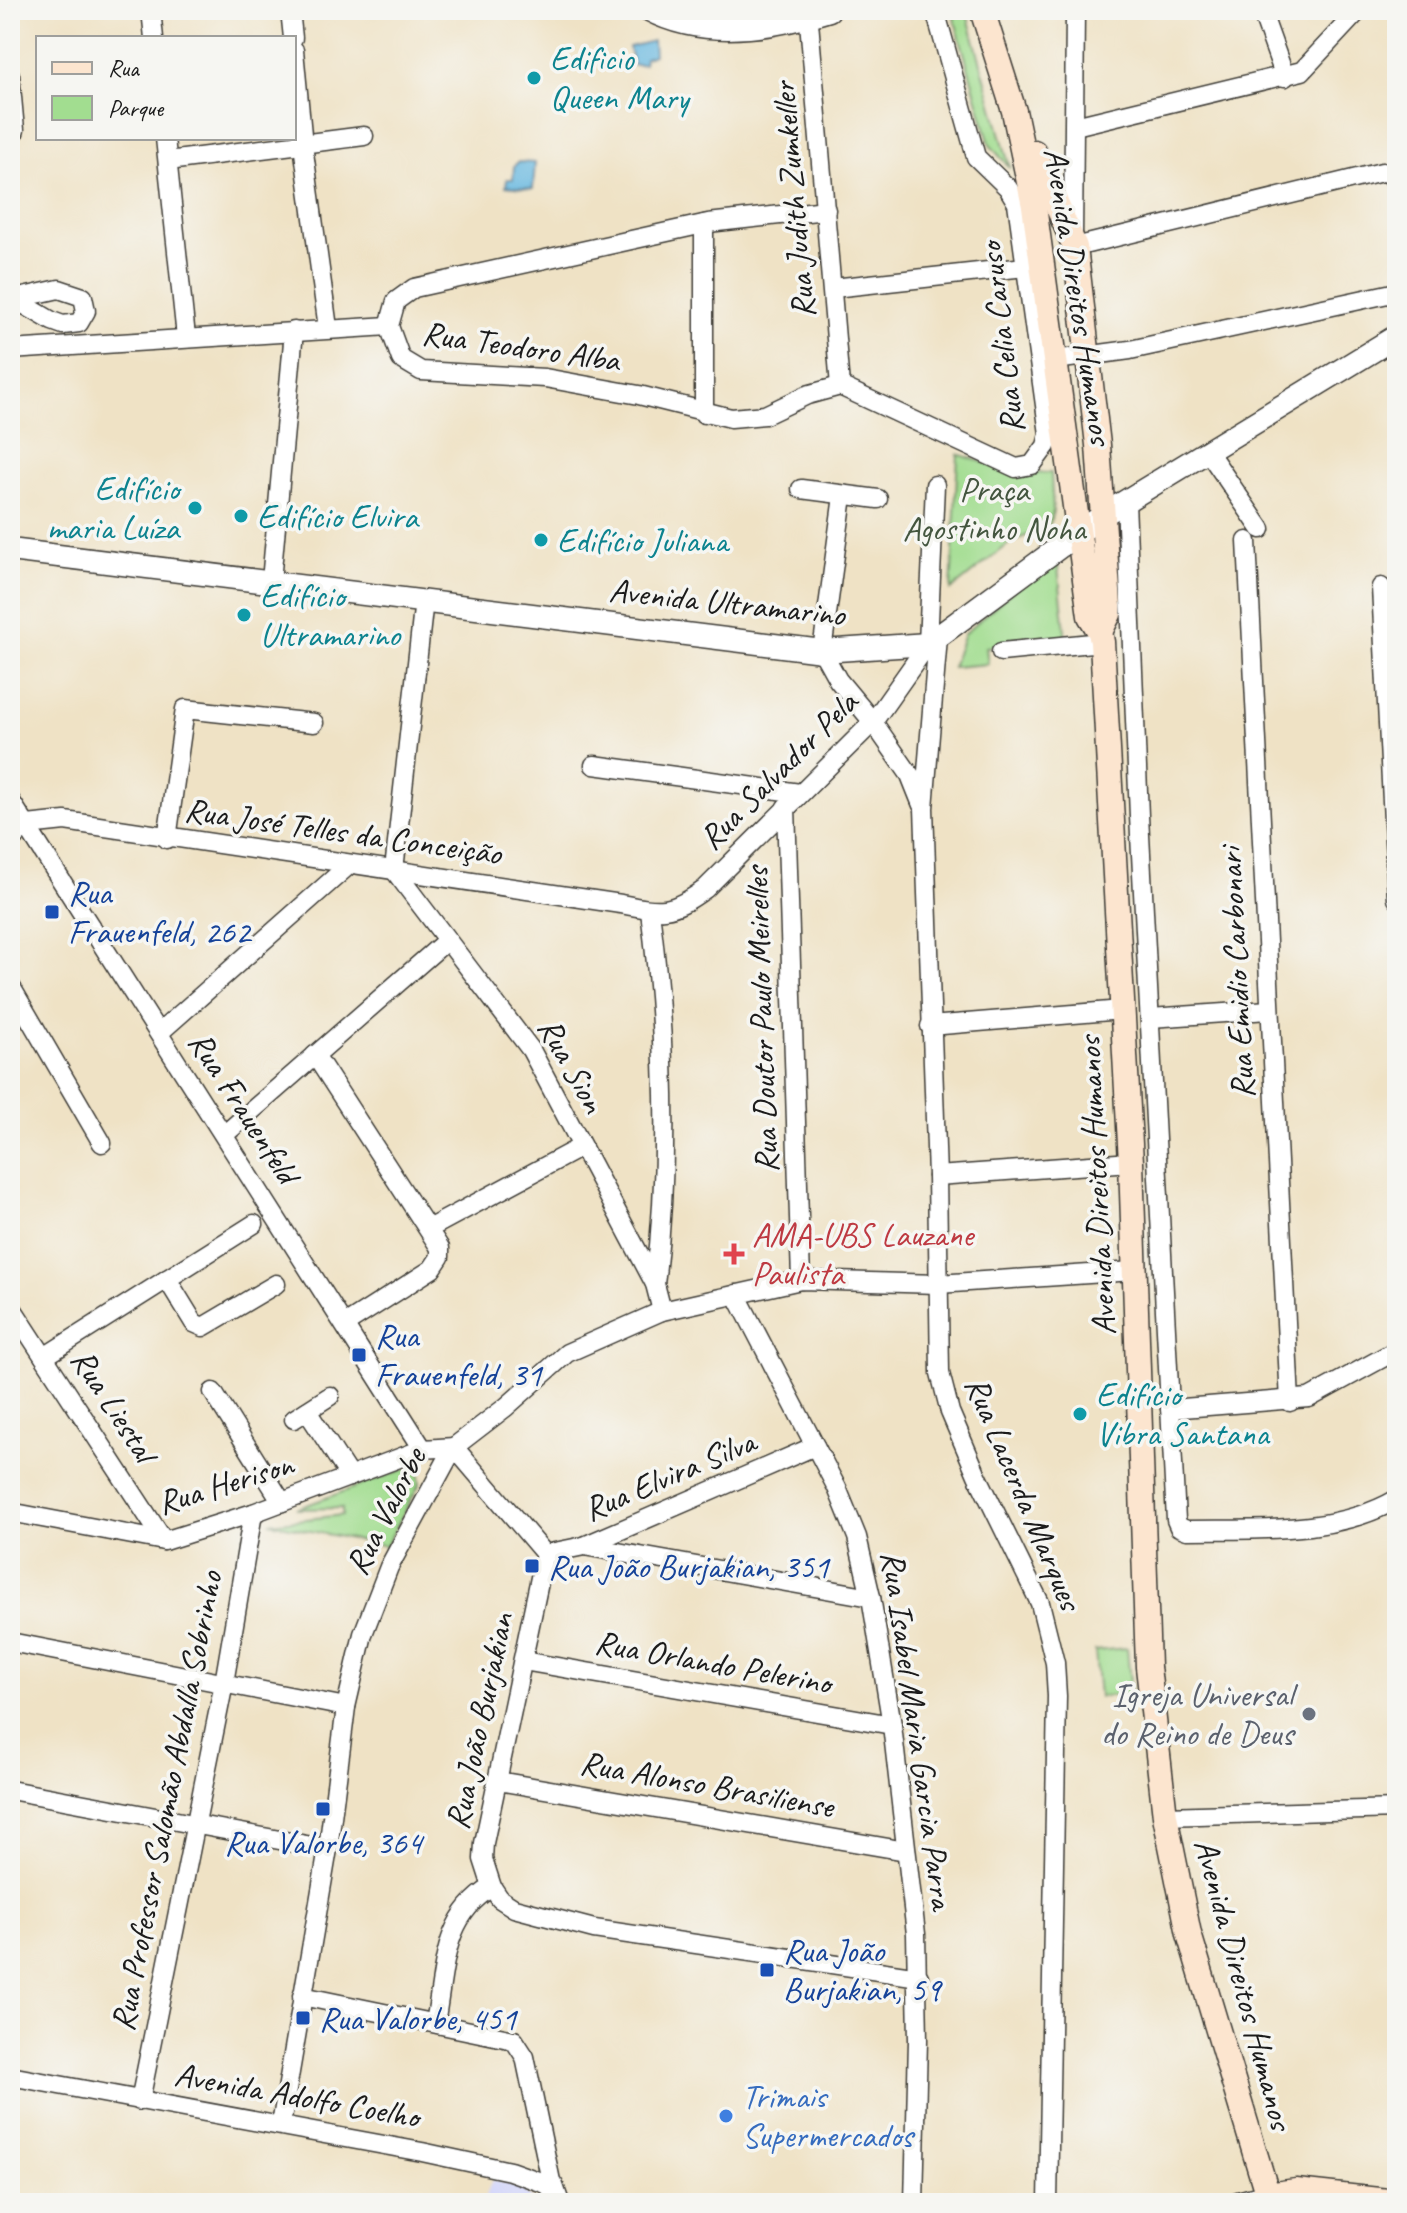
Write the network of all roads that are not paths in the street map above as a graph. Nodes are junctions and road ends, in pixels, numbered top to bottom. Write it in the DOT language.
graph roads {
  1 [pos="151,10"];
  2 [pos="290,10"];
  3 [pos="649,10"];
  4 [pos="935,10"];
  5 [pos="982,10"];
  6 [pos="1075,10"];
  7 [pos="1261,10"];
  8 [pos="1359,10"];
  9 [pos="816,12"];
  10 [pos="154,36"];
  11 [pos="293,36"];
  12 [pos="296,71"];
  13 [pos="10,75"];
  14 [pos="1285,77"];
  15 [pos="1014,111"];
  16 [pos="1075,126"];
  17 [pos="364,136"];
  18 [pos="165,140"];
  19 [pos="10,144"];
  20 [pos="303,145"];
  21 [pos="168,161"];
  22 [pos="1397,183"];
  23 [pos="826,210"];
  24 [pos="704,224"];
  25 [pos="1074,245"];
  26 [pos="1025,267"];
  27 [pos="833,288"];
  28 [pos="1397,292"];
  29 [pos="389,326"];
  30 [pos="328,328"];
  31 [pos="294,331"];
  32 [pos="1397,336"];
  33 [pos="186,337"];
  34 [pos="10,350"];
  35 [pos="1089,355"];
  36 [pos="1055,360"];
  37 [pos="840,386"];
  38 [pos="704,414"];
  39 [pos="1209,453"];
  40 [pos="935,485"];
  41 [pos="801,489"];
  42 [pos="843,496"];
  43 [pos="878,499"];
  44 [pos="1126,502"];
  45 [pos="1103,515"];
  46 [pos="1079,532"];
  47 [pos="10,550"];
  48 [pos="271,581"];
  49 [pos="1381,587"];
  50 [pos="424,600"];
  51 [pos="1101,637"];
  52 [pos="933,641"];
  53 [pos="1391,648"];
  54 [pos="822,651"];
  55 [pos="1001,652"];
  56 [pos="873,722"];
  57 [pos="314,723"];
  58 [pos="594,765"];
  59 [pos="800,793"];
  60 [pos="10,800"];
  61 [pos="786,807"];
  62 [pos="924,808"];
  63 [pos="27,825"];
  64 [pos="167,839"];
  65 [pos="10,842"];
  66 [pos="349,865"];
  67 [pos="394,870"];
  68 [pos="1397,899"];
  69 [pos="650,911"];
  70 [pos="446,941"];
  71 [pos="10,985"];
  72 [pos="1122,1010"];
  73 [pos="1269,1010"];
  74 [pos="1150,1018"];
  75 [pos="930,1026"];
  76 [pos="159,1033"];
  77 [pos="315,1055"];
  78 [pos="224,1135"];
  79 [pos="102,1143"];
  80 [pos="581,1147"];
  81 [pos="1131,1162"];
  82 [pos="937,1176"];
  83 [pos="254,1224"];
  84 [pos="430,1228"];
  85 [pos="1134,1271"];
  86 [pos="167,1279"];
  87 [pos="801,1280"];
  88 [pos="276,1284"];
  89 [pos="655,1284"];
  90 [pos="938,1284"];
  91 [pos="736,1294"];
  92 [pos="10,1305"];
  93 [pos="662,1311"];
  94 [pos="346,1324"];
  95 [pos="1397,1350"];
  96 [pos="44,1357"];
  97 [pos="213,1392"];
  98 [pos="330,1396"];
  99 [pos="1290,1402"];
  100 [pos="1170,1409"];
  101 [pos="815,1446"];
  102 [pos="454,1447"];
  103 [pos="423,1449"];
  104 [pos="350,1477"];
  105 [pos="1397,1499"];
  106 [pos="282,1502"];
  107 [pos="10,1512"];
  108 [pos="253,1513"];
  109 [pos="164,1541"];
  110 [pos="584,1546"];
  111 [pos="545,1554"];
  112 [pos="871,1597"];
  113 [pos="10,1642"];
  114 [pos="523,1661"];
  115 [pos="224,1683"];
  116 [pos="346,1707"];
  117 [pos="892,1725"];
  118 [pos="498,1781"];
  119 [pos="10,1790"];
  120 [pos="1397,1809"];
  121 [pos="1165,1816"];
  122 [pos="195,1826"];
  123 [pos="328,1849"];
  124 [pos="906,1851"];
  125 [pos="492,1887"];
  126 [pos="919,1977"];
  127 [pos="302,1996"];
  128 [pos="435,2023"];
  129 [pos="10,2076"];
  130 [pos="140,2101"];
  131 [pos="281,2125"];
  132 [pos="547,2161"];
  133 [pos="524,2174"];
  134 [pos="555,2194"];
  135 [pos="1269,2199"];
  136 [pos="1397,2202"];
  137 [pos="914,2203"];
  138 [pos="1048,2203"];
  139 [pos="1238,2203"];
  1 -- 10 [label="street"];
  2 -- 11 [label="street"];
  3 -- 9 [label="street"];
  4 -- 26 [label="street, Rua Celia Caruso"];
  5 -- 15 [label="main road, Avenida Direitos Humanos"];
  6 -- 16 [label="street"];
  7 -- 14 [label="street"];
  8 -- 14 [label="street"];
  9 -- 23 [label="street, Rua Judith Zumkeller"];
  12 -- 20 [label="street"];
  13 -- 19 [label="street"];
  14 -- 16 [label="street"];
  15 -- 25 [label="main road, Avenida Direitos Humanos"];
  15 -- 36 [label="main road, Avenida Direitos Humanos"];
  16 -- 25 [label="street"];
  17 -- 20 [label="street"];
  18 -- 21 [label="street"];
  20 -- 21 [label="street"];
  20 -- 30 [label="street"];
  21 -- 33 [label="street"];
  22 -- 25 [label="street"];
  23 -- 24 [label="street, Rua Teodoro Alba"];
  23 -- 27 [label="street, Rua Judith Zumkeller"];
  24 -- 29 [label="street, Rua Teodoro Alba"];
  24 -- 38 [label="street"];
  25 -- 35 [label="main road, Avenida Direitos Humanos"];
  26 -- 27 [label="street"];
  26 -- 37 [label="street, Rua Celia Caruso"];
  27 -- 37 [label="street, Rua Judith Zumkeller"];
  28 -- 35 [label="street"];
  29 -- 30 [label="street"];
  29 -- 38 [label="street, Rua Teodoro Alba"];
  30 -- 31 [label="street"];
  31 -- 33 [label="street"];
  31 -- 48 [label="street"];
  32 -- 39 [label="street"];
  33 -- 34 [label="street"];
  35 -- 36 [label="street"];
  35 -- 45 [label="main road, Avenida Direitos Humanos"];
  36 -- 46 [label="main road, Avenida Direitos Humanos"];
  37 -- 38 [label="street, Rua Teodoro Alba"];
  39 -- 44 [label="street"];
  39 -- 73 [label="street, Rua Emidio Carbonari"];
  40 -- 52 [label="street, Rua Lacerda Marques"];
  41 -- 42 [label="street"];
  42 -- 43 [label="street"];
  42 -- 54 [label="street"];
  44 -- 45 [label="street"];
  44 -- 74 [label="street"];
  45 -- 46 [label="street"];
  45 -- 51 [label="main road, Avenida Direitos Humanos"];
  46 -- 51 [label="main road, Avenida Direitos Humanos"];
  46 -- 52 [label="street"];
  47 -- 48 [label="street, Avenida Ultramarino"];
  48 -- 50 [label="street, Avenida Ultramarino"];
  49 -- 53 [label="street"];
  50 -- 54 [label="street, Avenida Ultramarino"];
  50 -- 67 [label="street"];
  51 -- 55 [label="street"];
  51 -- 72 [label="main road, Avenida Direitos Humanos"];
  52 -- 54 [label="street, Avenida Ultramarino"];
  52 -- 56 [label="street, Rua Salvador Pela"];
  52 -- 62 [label="street, Rua Lacerda Marques"];
  53 -- 68 [label="street"];
  54 -- 56 [label="street, Rua Lacerda Marques"];
  56 -- 59 [label="street, Rua Salvador Pela"];
  56 -- 62 [label="street, Rua Lacerda Marques"];
  57 -- 64 [label="street"];
  58 -- 59 [label="street"];
  59 -- 61 [label="street, Rua Salvador Pela"];
  60 -- 63 [label="street, Rua Frauenfeld"];
  61 -- 69 [label="street, Rua Salvador Pela"];
  61 -- 87 [label="street, Rua Doutor Paulo Meirelles"];
  62 -- 75 [label="street, Rua Lacerda Marques"];
  63 -- 64 [label="street, Rua José Telles da Conceição"];
  63 -- 65 [label="street"];
  63 -- 76 [label="street, Rua Frauenfeld"];
  64 -- 66 [label="street, Rua José Telles da Conceição"];
  66 -- 67 [label="street, Rua José Telles da Conceição"];
  66 -- 76 [label="street"];
  67 -- 69 [label="street, Rua José Telles da Conceição"];
  67 -- 70 [label="street, Rua Sion"];
  69 -- 89 [label="street"];
  70 -- 77 [label="street"];
  70 -- 80 [label="street, Rua Sion"];
  71 -- 79 [label="street"];
  72 -- 75 [label="street"];
  72 -- 81 [label="main road, Avenida Direitos Humanos"];
  73 -- 74 [label="street"];
  73 -- 99 [label="street, Rua Emidio Carbonari"];
  74 -- 100 [label="street"];
  75 -- 82 [label="street, Rua Lacerda Marques"];
  76 -- 78 [label="street, Rua Frauenfeld"];
  77 -- 78 [label="street"];
  77 -- 84 [label="street"];
  78 -- 94 [label="street, Rua Frauenfeld"];
  80 -- 84 [label="street"];
  80 -- 89 [label="street, Rua Sion"];
  81 -- 82 [label="street"];
  81 -- 85 [label="main road, Avenida Direitos Humanos"];
  82 -- 90 [label="street, Rua Lacerda Marques"];
  83 -- 86 [label="street"];
  84 -- 94 [label="street"];
  85 -- 90 [label="street, Rua Valorbe"];
  85 -- 121 [label="main road, Avenida Direitos Humanos"];
  86 -- 88 [label="street"];
  86 -- 96 [label="street"];
  87 -- 90 [label="street, Rua Valorbe"];
  87 -- 91 [label="street, Rua Valorbe"];
  89 -- 93 [label="street, Rua Sion"];
  90 -- 138 [label="street, Rua Lacerda Marques"];
  91 -- 93 [label="street, Rua Valorbe"];
  91 -- 101 [label="street, Rua Isabel Maria Garcia Parra"];
  92 -- 96 [label="street, Rua Liestal"];
  93 -- 102 [label="street, Rua Valorbe"];
  94 -- 103 [label="street, Rua Frauenfeld"];
  95 -- 99 [label="street"];
  96 -- 109 [label="street, Rua Liestal"];
  97 -- 106 [label="street"];
  98 -- 104 [label="street"];
  99 -- 100 [label="street"];
  100 -- 105 [label="street"];
  101 -- 110 [label="street, Rua Elvira Silva"];
  101 -- 112 [label="street, Rua Isabel Maria Garcia Parra"];
  102 -- 103 [label="street, Rua Herison"];
  102 -- 111 [label="street"];
  102 -- 116 [label="street, Rua Valorbe"];
  103 -- 104 [label="street, Rua Herison"];
  104 -- 106 [label="street, Rua Herison"];
  106 -- 108 [label="street, Rua Herison"];
  107 -- 109 [label="street, Rua Herison"];
  108 -- 109 [label="street, Rua Herison"];
  108 -- 115 [label="street, Rua Professor Salomão Abdalla Sobrinho"];
  110 -- 111 [label="street, Rua Elvira Silva"];
  110 -- 112 [label="street"];
  111 -- 114 [label="street, Rua João Burjakian"];
  112 -- 117 [label="street, Rua Isabel Maria Garcia Parra"];
  113 -- 115 [label="street"];
  114 -- 117 [label="street, Rua Orlando Pelerino"];
  114 -- 118 [label="street, Rua João Burjakian"];
  115 -- 116 [label="street"];
  115 -- 122 [label="street, Rua Professor Salomão Abdalla Sobrinho"];
  116 -- 123 [label="street, Rua Valorbe"];
  117 -- 124 [label="street, Rua Isabel Maria Garcia Parra"];
  118 -- 124 [label="street, Rua Alonso Brasiliense"];
  118 -- 125 [label="street, Rua João Burjakian"];
  119 -- 122 [label="street"];
  120 -- 121 [label="street"];
  121 -- 135 [label="main road, Avenida Direitos Humanos"];
  122 -- 123 [label="street"];
  122 -- 130 [label="street, Rua Professor Salomão Abdalla Sobrinho"];
  123 -- 127 [label="street, Rua Valorbe"];
  124 -- 126 [label="street, Rua Isabel Maria Garcia Parra"];
  125 -- 126 [label="street"];
  125 -- 128 [label="street"];
  126 -- 137 [label="street, Rua Isabel Maria Garcia Parra"];
  127 -- 128 [label="street"];
  127 -- 131 [label="street, Rua Valorbe"];
  128 -- 132 [label="street"];
  129 -- 130 [label="street, Avenida Adolfo Coelho"];
  130 -- 131 [label="street, Avenida Adolfo Coelho"];
  131 -- 133 [label="street, Avenida Adolfo Coelho"];
  132 -- 133 [label="street"];
  132 -- 134 [label="street"];
  133 -- 134 [label="street, Avenida Adolfo Coelho"];
  135 -- 136 [label="main road"];
  135 -- 139 [label="street"];
}
